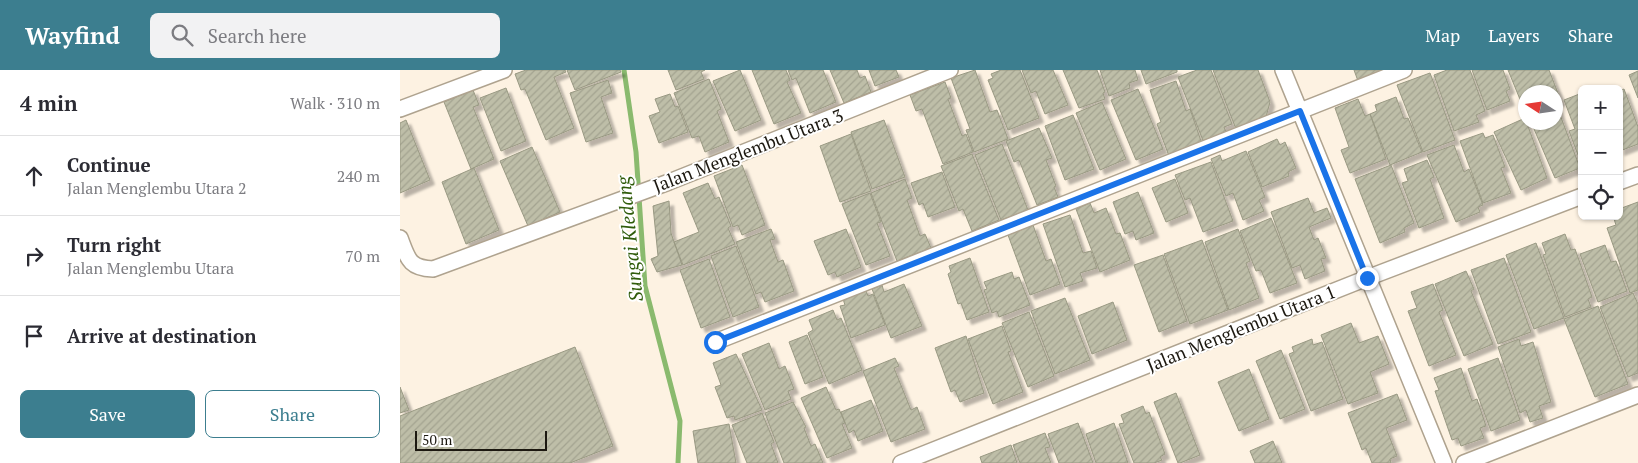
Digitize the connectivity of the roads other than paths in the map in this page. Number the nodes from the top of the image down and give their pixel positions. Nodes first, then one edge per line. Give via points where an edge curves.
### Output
1 (504, 70) edge
2 (950, 70) edge
3 (1283, 70) edge
4 (1404, 70) edge
5 (400, 109) edge
6 (1300, 111) junction
7 (1638, 175) edge
8 (1623, 181) edge
9 (1578, 198) edge
10 (400, 238) edge
11 (1367, 278) junction
12 (715, 342) dead end
13 (1638, 395) edge
14 (901, 463) edge
15 (1444, 463) edge
16 (1464, 463) edge

1 - 5 street
2 - 10 street, Jalan Menglembu Utara 3 via 669,182 433,269 420,268 409,261
3 - 6 street
4 - 6 street
6 - 11 street
6 - 12 street
7 - 8 street
9 - 11 street, Jalan Menglembu Utara 1
11 - 14 street, Jalan Menglembu Utara 1
11 - 15 street
13 - 16 street

